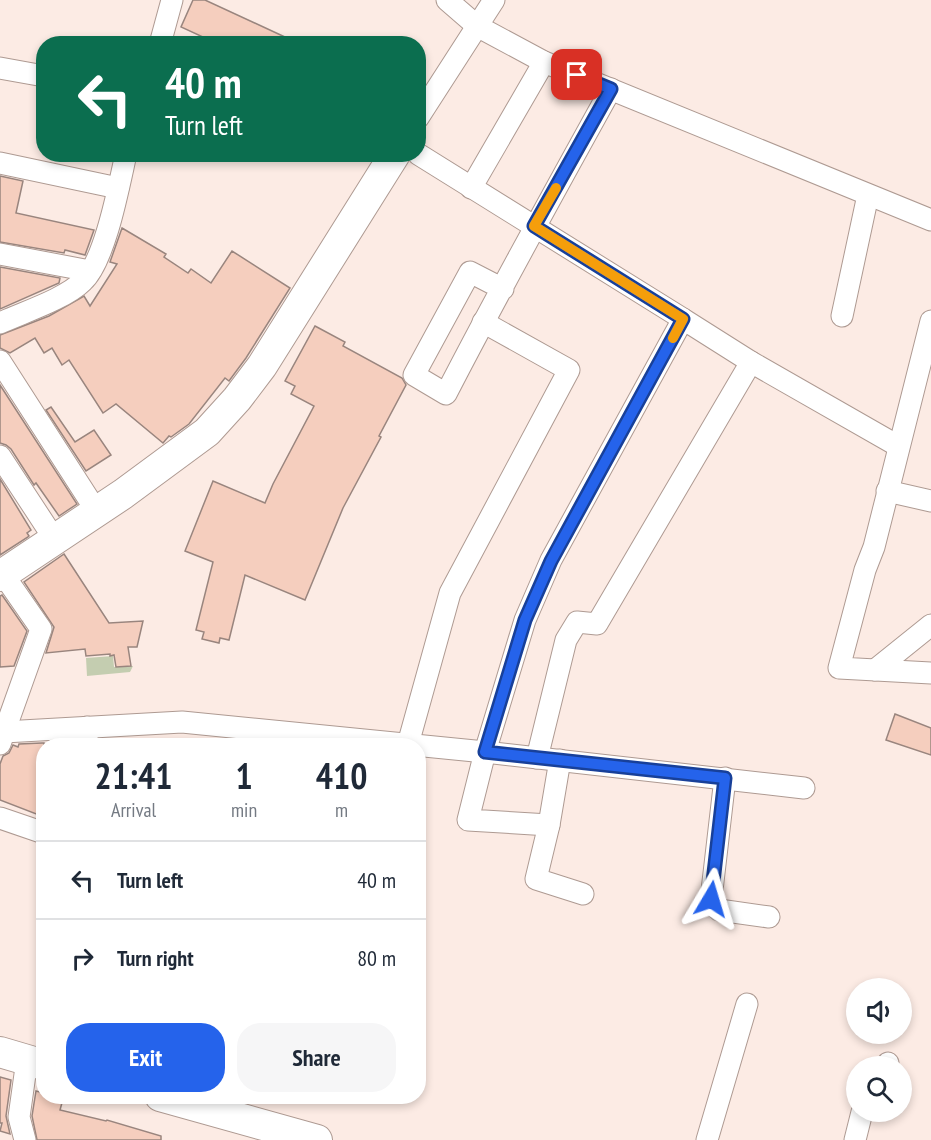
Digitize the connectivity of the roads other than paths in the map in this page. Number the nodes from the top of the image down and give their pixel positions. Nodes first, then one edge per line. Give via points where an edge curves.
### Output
1 (172, 0) edge
2 (447, 0) edge
3 (494, 0) edge
4 (477, 26) junction
5 (162, 36) edge
6 (544, 62) junction
7 (0, 68) edge
8 (36, 75) edge
9 (611, 89) junction
10 (426, 106) edge
11 (426, 159) edge
12 (124, 162) edge
13 (390, 162) edge
14 (0, 163) edge
15 (118, 188) junction
16 (471, 188) junction
17 (868, 195) junction
18 (931, 220) edge
19 (534, 226) junction
20 (0, 254) edge
21 (90, 271) junction
22 (503, 289) junction
23 (842, 316) dead end
24 (683, 319) junction
25 (931, 321) edge
26 (483, 322) junction
27 (0, 323) edge
28 (0, 361) edge
29 (751, 362) junction
30 (898, 446) junction
31 (0, 456) edge
32 (887, 491) junction
33 (931, 501) edge
34 (97, 512) junction
35 (55, 540) junction
36 (1, 575) edge
37 (931, 626) edge
38 (876, 670) junction
39 (931, 673) edge
40 (87, 736) edge
41 (2, 738) edge
42 (270, 738) edge
43 (410, 738) edge
44 (426, 746) edge
45 (485, 752) junction
46 (537, 758) junction
47 (560, 760) junction
48 (725, 778) junction
49 (804, 788) dead end
50 (0, 818) edge
51 (549, 825) junction
52 (36, 830) edge
53 (583, 894) dead end
54 (769, 917) dead end
55 (747, 1004) dead end
56 (23, 1059) edge
57 (189, 1104) edge
58 (860, 1122) edge
59 (25, 1140) edge
60 (317, 1140) edge
61 (708, 1140) edge
62 (855, 1140) edge

1 - 5 street
2 - 4 street
3 - 4 street
4 - 6 street
4 - 10 street
6 - 9 street
6 - 16 street
7 - 8 street
9 - 17 street
9 - 19 street
11 - 16 street
12 - 15 street
13 - 34 street via 262,366 237,399 207,432
14 - 15 street
15 - 21 street via 99,256
16 - 19 street
17 - 18 street
17 - 23 street
19 - 22 street
19 - 24 street
20 - 21 street
21 - 27 street via 70,291
22 - 26 street
22 - 26 street via 470,272 414,375 446,394
24 - 29 street
24 - 45 street via 551,561 525,620
25 - 30 street
26 - 43 street via 569,370 450,593
28 - 34 street
29 - 30 street
29 - 46 street via 597,624 577,622 566,640
30 - 32 street
31 - 35 street
32 - 33 street
32 - 38 street via 839,668
34 - 35 street
35 - 36 street
36 - 41 street via 41,629
37 - 38 street
38 - 39 street
40 - 41 street
40 - 42 street via 182,722
44 - 45 street
45 - 46 street
45 - 51 street via 468,820
46 - 47 street
47 - 48 street
47 - 51 street
48 - 49 street
48 - 54 street via 711,899 719,910
50 - 52 street
51 - 53 street via 536,879
55 - 61 street
56 - 59 street via 19,1117
57 - 60 street
58 - 62 street

